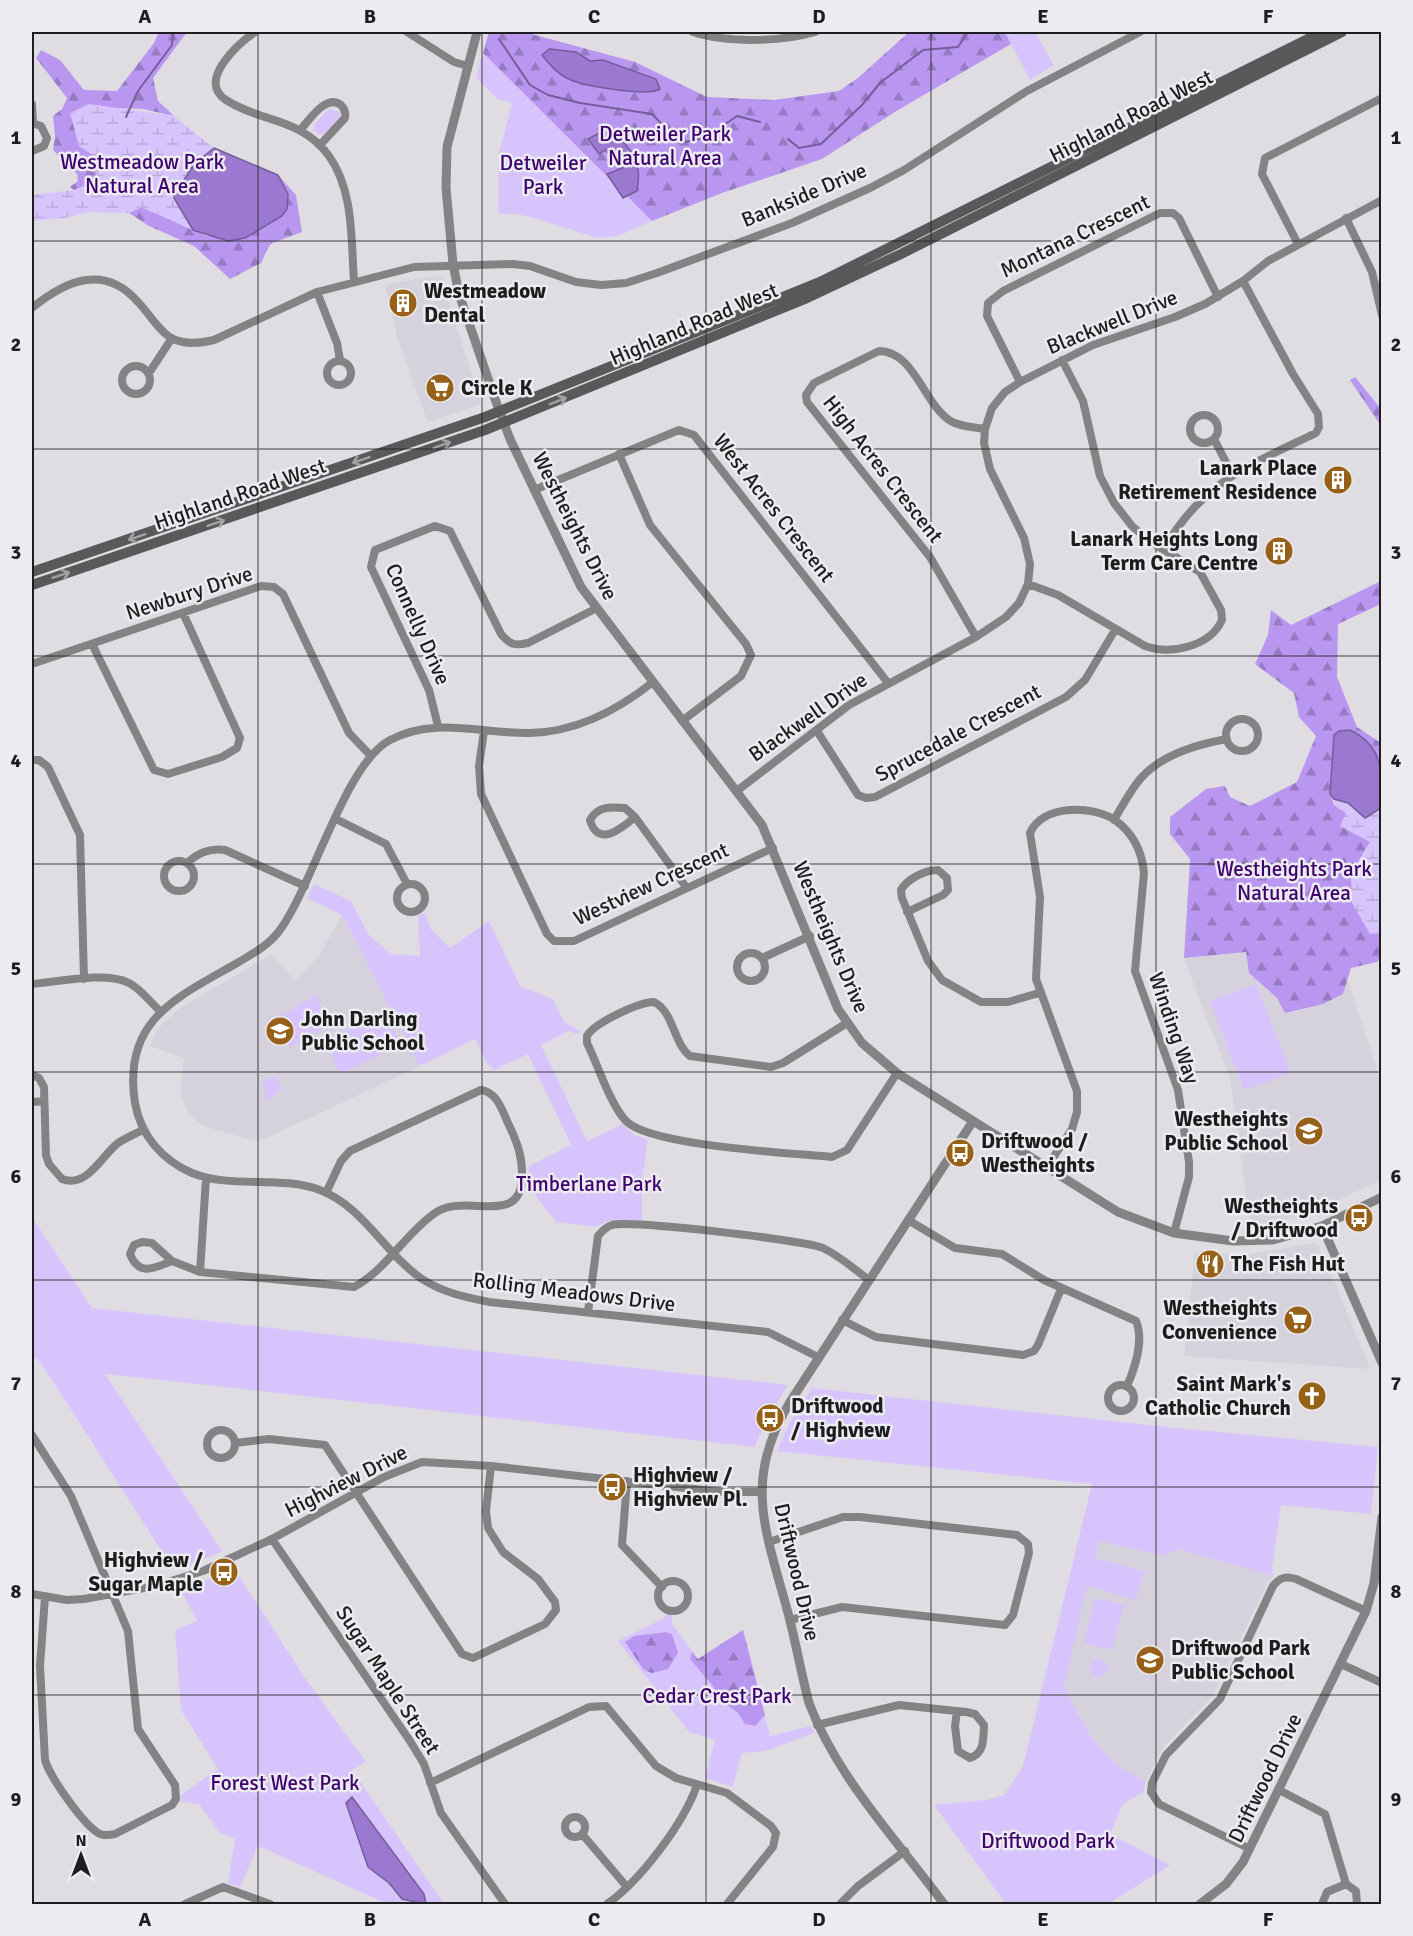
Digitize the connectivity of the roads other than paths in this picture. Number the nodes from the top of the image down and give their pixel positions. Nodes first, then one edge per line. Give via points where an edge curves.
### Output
1 (255, 32) edge
2 (406, 32) edge
3 (477, 32) edge
4 (693, 32) edge
5 (815, 32) edge
6 (1140, 32) edge
7 (1322, 32) edge
8 (1342, 32) edge
9 (468, 66) junction
10 (1382, 98) edge
11 (32, 104) edge
12 (32, 123) edge
13 (300, 130) junction
14 (320, 145) junction
15 (32, 151) edge
16 (1382, 200) edge
17 (1346, 218) junction
18 (1298, 244) junction
19 (453, 264) junction
20 (354, 281) junction
21 (1243, 281) junction
22 (317, 292) junction
23 (1218, 297) junction
24 (32, 308) edge
25 (1382, 315) edge
26 (172, 338) junction
27 (340, 360) dead end
28 (1062, 360) junction
29 (149, 373) dead end
30 (1020, 382) junction
31 (499, 411) junction
32 (504, 423) junction
33 (985, 429) junction
34 (1214, 439) dead end
35 (619, 454) junction
36 (1232, 474) junction
37 (534, 490) junction
38 (1164, 549) junction
39 (32, 572) edge
40 (1028, 584) junction
41 (32, 585) edge
42 (595, 609) junction
43 (183, 613) junction
44 (1115, 630) junction
45 (976, 637) junction
46 (92, 644) junction
47 (32, 664) edge
48 (653, 681) junction
49 (888, 683) junction
50 (682, 720) junction
51 (438, 726) junction
52 (484, 731) junction
53 (817, 731) junction
54 (1227, 740) junction
55 (370, 755) junction
56 (32, 760) edge
57 (738, 790) junction
58 (635, 817) junction
59 (336, 819) junction
60 (1114, 820) junction
61 (773, 848) junction
62 (187, 863) dead end
63 (407, 885) dead end
64 (305, 886) junction
65 (686, 887) junction
66 (907, 912) junction
67 (810, 936) junction
68 (762, 958) dead end
69 (84, 980) junction
70 (32, 984) edge
71 (1039, 993) junction
72 (160, 1011) junction
73 (847, 1023) junction
74 (897, 1073) junction
75 (32, 1075) edge
76 (44, 1101) junction
77 (32, 1102) edge
78 (973, 1121) junction
79 (143, 1130) junction
80 (1047, 1167) junction
81 (207, 1178) junction
82 (326, 1192) junction
83 (1382, 1197) edge
84 (908, 1220) junction
85 (1322, 1226) junction
86 (1174, 1233) junction
87 (392, 1252) junction
88 (172, 1261) junction
89 (200, 1272) junction
90 (869, 1280) junction
91 (1061, 1288) junction
92 (588, 1312) junction
93 (842, 1320) junction
94 (818, 1357) junction
95 (1382, 1363) edge
96 (1127, 1386) dead end
97 (32, 1435) edge
98 (235, 1443) dead end
99 (491, 1466) junction
100 (627, 1481) junction
101 (761, 1492) junction
102 (355, 1494) junction
103 (1382, 1517) edge
104 (272, 1539) junction
105 (769, 1542) junction
106 (1379, 1560) edge
107 (662, 1587) dead end
108 (32, 1594) edge
109 (114, 1595) junction
110 (45, 1597) junction
111 (1366, 1611) junction
112 (790, 1620) junction
113 (1341, 1664) junction
114 (1382, 1683) edge
115 (957, 1711) junction
116 (817, 1725) junction
117 (430, 1783) junction
118 (697, 1785) junction
119 (1279, 1790) junction
120 (582, 1834) dead end
121 (1250, 1849) junction
122 (905, 1851) junction
123 (1346, 1884) junction
124 (627, 1887) junction
125 (185, 1905) edge
126 (270, 1905) edge
127 (505, 1905) edge
128 (607, 1905) edge
129 (727, 1905) edge
130 (840, 1905) edge
131 (944, 1905) edge
132 (1200, 1905) edge
133 (1322, 1905) edge
134 (1357, 1905) edge

1 - 13 street via 224,63 215,80 217,88 225,100
2 - 9 street via 454,62
3 - 9 street, Westheights Drive
4 - 5 street via 716,37 774,39
6 - 19 street, Bankside Drive via 1034,87 870,188 792,224 657,273 626,283 601,285 576,282 530,266
7 - 31 main road, Highland Road West via 855,266
32 -> 8 main road, Highland Road West via 843,282
9 - 19 street, Westheights Drive via 447,147 446,188
10 - 18 street via 1265,158 1262,174
11 - 12 street
12 - 15 street via 45,129 47,138 40,149
13 - 14 street
13 - 14 street via 325,104 340,104 345,118
14 - 20 street via 335,165 346,194
16 - 17 street, Blackwell Drive
17 - 18 street, Blackwell Drive
17 - 25 street via 1372,272
18 - 21 street, Blackwell Drive
19 - 20 street, Bankside Drive via 414,267
19 - 31 street, Westheights Drive via 468,325
20 - 22 street, Bankside Drive
21 - 23 street, Blackwell Drive
21 - 36 street via 1320,420 1316,433
22 - 26 street, Bankside Drive via 214,340 200,343
22 - 27 street
23 - 28 street, Blackwell Drive
23 - 30 street, Montana Crescent via 1179,218 1173,213 1160,213 1003,291 988,303 987,316
24 - 26 street via 64,285 85,280 104,282 128,292
26 - 29 street
28 - 30 street, Blackwell Drive
28 - 38 street via 1083,401 1100,476 1114,503 1131,526
30 - 33 street, Blackwell Drive via 998,400
31 - 32 street, Westheights Drive
31 -> 39 main road, Highland Road West
32 - 37 street, Westheights Drive
41 -> 32 main road, Highland Road West
33 - 40 street, Blackwell Drive via 985,456 1024,538 1030,564
33 - 45 street, High Acres Crescent via 952,422 938,411 904,362 889,351 879,351 814,383 806,395 807,402 930,557
34 - 36 street
35 - 37 street, West Acres Crescent
35 - 49 street, West Acres Crescent via 679,430 694,435
35 - 50 street via 650,525 751,655 741,676
36 - 38 street via 1187,513
37 - 42 street, Westheights Drive
38 - 44 street via 1200,572 1207,582 1221,610 1218,630 1168,651 1144,646
40 - 44 street via 1058,595
40 - 45 street, Blackwell Drive via 1019,603 1006,617
42 - 48 street, Westheights Drive
42 - 51 street, Connelly Drive via 528,643 508,643 450,531 435,526 375,550 371,567 429,690
43 - 46 street, Newbury Drive
43 - 46 street via 240,738 237,748 222,757 168,774 154,770
43 - 55 street, Newbury Drive via 261,586 274,587 283,594 349,733
44 - 53 street, Sprucedale Crescent via 1085,680 1066,697 875,797 858,795
45 - 49 street, Blackwell Drive
46 - 47 street, Newbury Drive
48 - 50 street, Westheights Drive
48 - 52 street, Rolling Meadows Drive via 615,709 577,725 529,733
49 - 53 street, Blackwell Drive via 849,705
50 - 57 street, Westheights Drive
51 - 52 street, Rolling Meadows Drive
51 - 55 street, Rolling Meadows Drive via 405,733
52 - 65 street, Westview Crescent via 479,766 481,795 547,934 554,941 573,941
53 - 57 street, Blackwell Drive
54 - 54 street via 1237,750 1250,750 1257,742 1257,728 1247,720 1237,720 1228,728
54 - 60 street via 1207,743 1150,769
55 - 59 street, Rolling Meadows Drive
56 - 69 street via 48,767 80,835
57 - 61 street, Westheights Drive
58 - 58 street via 625,808 612,807 595,812 590,820 593,830 607,835
58 - 65 street
59 - 63 street via 386,844
59 - 64 street, Rolling Meadows Drive
60 - 71 street, Winding Way via 1081,810 1065,810 1038,821 1030,833 1040,897 1035,957
60 - 86 street, Winding Way via 1131,835 1142,857 1135,971 1178,1090 1185,1131 1189,1177
61 - 65 street, Westview Crescent
61 - 67 street, Westheights Drive
62 - 64 street via 198,854 225,850
64 - 72 street, Rolling Meadows Drive via 277,936
66 - 66 street via 948,890 944,874 931,870 905,883 902,898
66 - 71 street via 933,971 968,997 994,1004
67 - 68 street
67 - 73 street, Westheights Drive
69 - 70 street
69 - 72 street via 122,980
71 - 80 street, Winding Way via 1077,1091 1072,1129
72 - 79 street, Rolling Meadows Drive via 141,1039 136,1056 133,1089
73 - 74 street, Westheights Drive via 876,1058
73 - 74 street via 783,1064 771,1067 690,1056 683,1050 663,1008 654,1002 594,1027 587,1043 620,1112 633,1127 655,1135 720,1145 832,1157 847,1150
74 - 78 street, Westheights Drive
75 - 76 street via 42,1082
76 - 77 street
76 - 79 street via 46,1155 56,1174 67,1181 90,1173 117,1144
78 - 80 street, Westheights Drive
78 - 84 street, Driftwood Drive
79 - 81 street, Rolling Meadows Drive via 173,1164
80 - 86 street, Westheights Drive via 1118,1212
81 - 82 street, Rolling Meadows Drive via 286,1182
81 - 89 street
82 - 87 street, Rolling Meadows Drive via 353,1210
82 - 87 street via 350,1151 476,1090 491,1093 520,1148 518,1198 502,1207 463,1204 441,1209
83 - 85 street, Westheights Drive
84 - 90 street, Driftwood Drive
84 - 91 street via 955,1248 1002,1254
85 - 86 street, Westheights Drive via 1274,1240 1204,1239
85 - 95 street
87 - 89 street via 361,1283 347,1288
87 - 92 street, Rolling Meadows Drive via 421,1278 453,1295
88 - 88 street via 152,1244 142,1242 134,1245 130,1254 134,1264 141,1268
88 - 89 street
90 - 92 street via 837,1256 811,1245 670,1227 612,1225 598,1236
90 - 93 street, Driftwood Drive
91 - 93 street via 1038,1345 1023,1355 876,1337
91 - 96 street via 1136,1321 1139,1334 1135,1369
92 - 94 street, Rolling Meadows Drive via 768,1332
93 - 94 street, Driftwood Drive
94 - 101 street, Driftwood Drive via 772,1434 762,1469
97 - 109 street via 71,1496
98 - 102 street via 268,1438 325,1445
99 - 100 street, Highview Drive
99 - 102 street, Highview Drive via 422,1462
99 - 102 street via 488,1528 503,1552 538,1579 555,1602 556,1610 545,1624 480,1657 462,1654
100 - 101 street, Highview Drive via 721,1492
100 - 107 street via 622,1545
101 - 105 street, Driftwood Drive
102 - 104 street, Highview Drive
103 - 106 street, Driftwood Drive
104 - 109 street, Highview Drive via 188,1577
104 - 117 street, Sugar Maple Street via 410,1741
105 - 112 street, Driftwood Drive
105 - 112 street via 843,1517 860,1517 1017,1535 1028,1544 1014,1615 1005,1624 842,1607
106 - 111 street, Driftwood Drive
108 - 110 street, Highview Drive
109 - 110 street, Highview Drive via 84,1599
109 - 110 street via 130,1637 138,1729 175,1785 176,1799 167,1809 107,1835 95,1829 54,1782 45,1760 40,1666
111 - 113 street, Driftwood Drive
111 - 121 street via 1296,1579 1278,1580 1220,1699 1166,1755 1152,1783 1151,1792 1159,1804
112 - 116 street, Driftwood Drive
113 - 114 street
113 - 119 street, Driftwood Drive
115 - 115 street via 958,1751 970,1758 981,1749 984,1725 975,1714
115 - 116 street via 888,1706
116 - 122 street, Driftwood Drive via 846,1776
117 - 118 street via 589,1707 601,1705 610,1709 656,1766
117 - 127 street, Sugar Maple Street via 441,1813
118 - 124 street via 686,1813
118 - 129 street via 727,1793 776,1833 773,1847
119 - 121 street, Driftwood Drive
119 - 123 street via 1325,1814
120 - 124 street
121 - 132 street, Driftwood Drive via 1226,1884
122 - 130 street via 858,1886
122 - 131 street, Driftwood Drive
123 - 133 street via 1327,1892
123 - 134 street via 1356,1891
124 - 128 street
125 - 126 street via 223,1887

